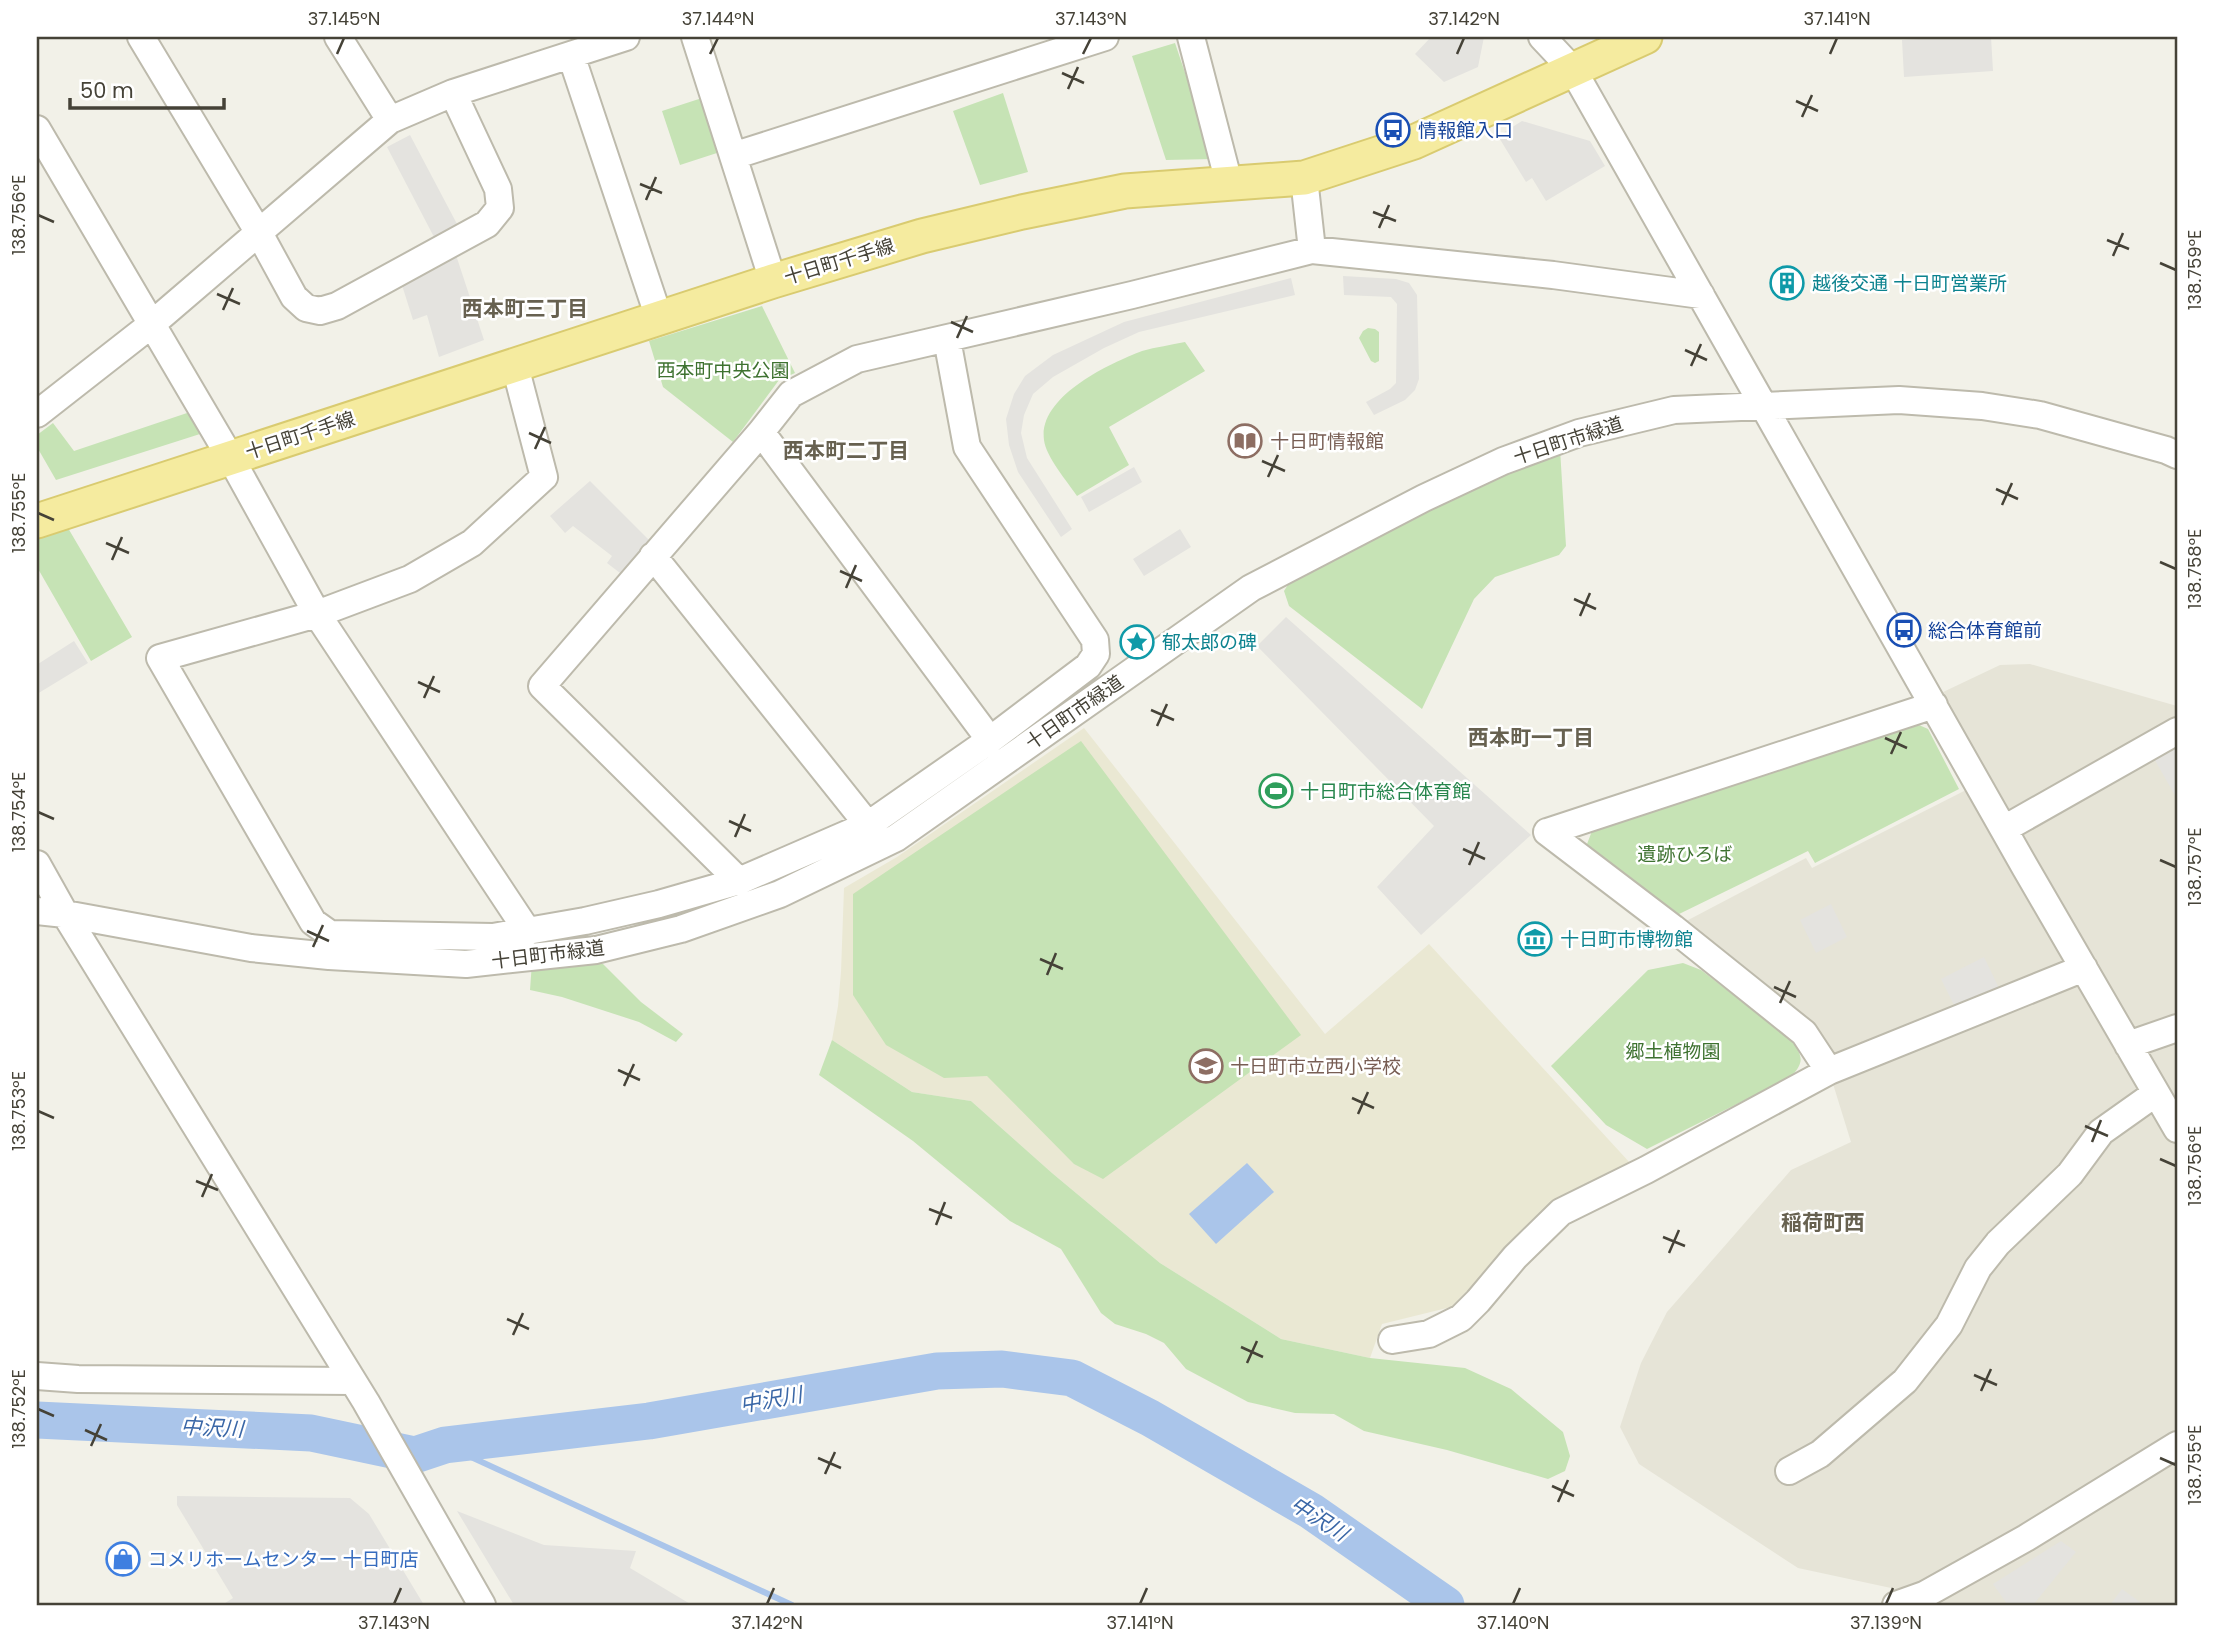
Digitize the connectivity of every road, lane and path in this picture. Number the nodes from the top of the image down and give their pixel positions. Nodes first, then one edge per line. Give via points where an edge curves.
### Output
1 (141, 37) edge
2 (338, 37) edge
3 (626, 37) edge
4 (695, 37) edge
5 (1105, 37) edge
6 (1191, 37) edge
7 (1542, 37) edge
8 (1646, 37) edge
9 (571, 55) junction
10 (1573, 70) junction
11 (453, 93) junction
12 (390, 120) junction
13 (37, 128) edge
14 (733, 156) junction
15 (1304, 178) junction
16 (1229, 183) junction
17 (259, 233) junction
18 (1312, 250) junction
19 (773, 281) junction
20 (1701, 295) junction
21 (659, 318) junction
22 (152, 324) junction
23 (947, 339) junction
24 (515, 366) junction
25 (1763, 405) junction
26 (37, 414) edge
27 (761, 432) junction
28 (2177, 455) edge
29 (230, 457) junction
30 (37, 521) edge
31 (653, 556) junction
32 (317, 614) junction
33 (1934, 705) junction
34 (2177, 731) edge
35 (990, 740) junction
36 (868, 825) junction
37 (2004, 829) junction
38 (37, 864) edge
39 (739, 881) junction
40 (37, 911) edge
41 (65, 914) junction
42 (528, 932) junction
43 (2084, 968) junction
44 (2177, 1028) edge
45 (2128, 1045) junction
46 (1829, 1071) junction
47 (2156, 1093) junction
48 (2177, 1129) edge
49 (1392, 1340) dead end
50 (37, 1376) edge
51 (359, 1391) junction
52 (2177, 1446) edge
53 (1789, 1471) dead end
54 (482, 1605) edge
55 (1896, 1605) edge

1 - 17 street
2 - 12 street
3 - 9 street
4 - 14 street
5 - 14 street
6 - 16 street
7 - 10 street
8 - 10 main road, 十日町千手線
9 - 11 street
9 - 21 street
10 - 15 main road, 十日町千手線 via 1414,142
10 - 20 street
11 - 12 street
11 - 17 street via 498,189 500,208 487,225 320,311 306,308 294,297
12 - 17 street
13 - 22 street
14 - 19 street
15 - 16 main road, 十日町千手線
15 - 18 street
16 - 19 main road, 十日町千手線 via 1125,191 1022,212 922,236
17 - 22 street
18 - 20 street
18 - 23 street
19 - 21 main road, 十日町千手線
20 - 25 street
21 - 24 main road, 十日町千手線
22 - 26 street
22 - 29 street
23 - 27 street via 857,359 791,394
23 - 35 street via 967,447 1095,640 1096,654 1088,666
24 - 29 main road, 十日町千手線
24 - 32 street via 544,477 472,543 410,579
25 - 28 street, 十日町市緑道 via 1899,400 1982,406 2040,415
25 - 33 street
25 - 41 street, 十日町市緑道 via 1674,410 1579,433 1503,461 1424,498 1251,589 896,838 780,894 681,929 596,950 466,964 251,948
27 - 31 street
27 - 35 street
29 - 30 main road, 十日町千手線
29 - 32 street
31 - 36 street
31 - 39 street via 542,686
32 - 42 street
32 - 42 street via 160,658 313,922 330,934 493,937
33 - 37 street
33 - 46 street via 1547,832 1804,1033
34 - 37 street
35 - 36 street
36 - 39 street
37 - 43 street
38 - 41 street
39 - 42 street via 585,922
40 - 41 street, 十日町市緑道
41 - 51 street
43 - 45 street
43 - 46 street
44 - 45 street
45 - 47 street
46 - 49 street via 1561,1212 1461,1318 1429,1334
47 - 48 street
47 - 53 street via 2101,1132 2070,1174 1998,1243 1978,1268 1949,1325 1905,1381 1820,1454
50 - 51 street
51 - 54 street
52 - 55 street via 2026,1538 1924,1595

